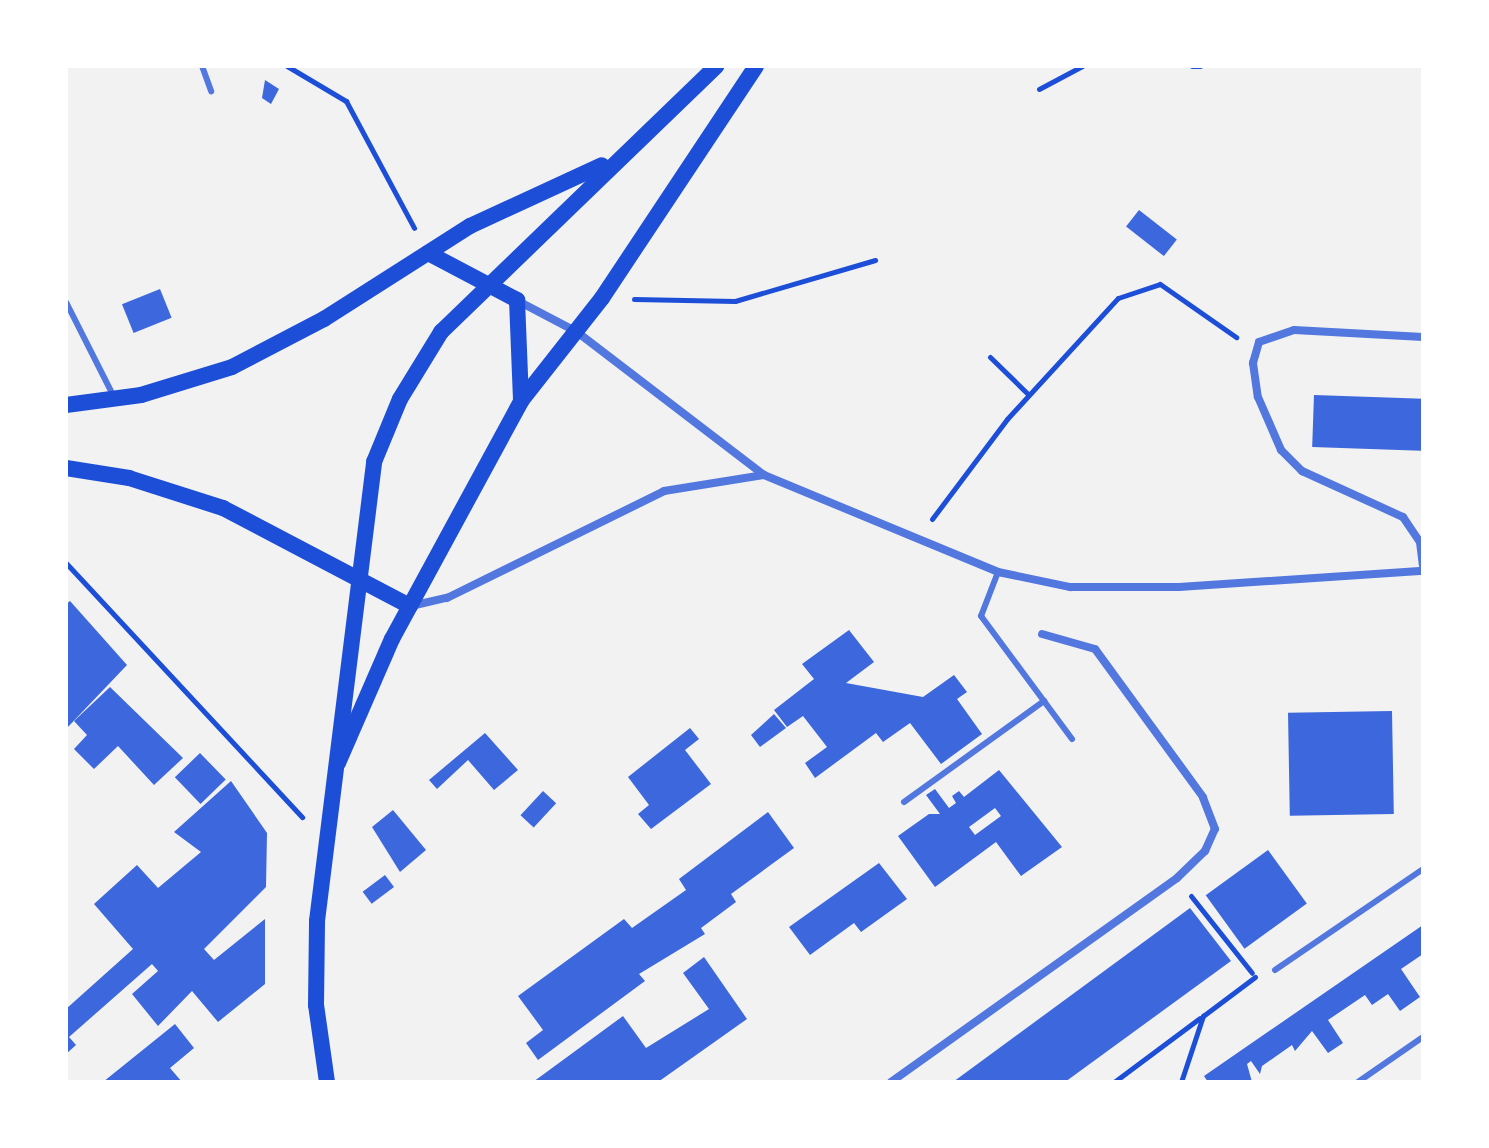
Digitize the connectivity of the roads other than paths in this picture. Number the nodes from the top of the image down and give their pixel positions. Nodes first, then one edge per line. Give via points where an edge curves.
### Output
1 (202, 66) edge
2 (716, 66) edge
3 (756, 66) edge
4 (211, 91) dead end
5 (615, 159) junction
6 (428, 253) junction
7 (488, 285) junction
8 (517, 300) junction
9 (66, 302) edge
10 (577, 332) junction
11 (1423, 337) edge
12 (115, 400) junction
13 (521, 401) junction
14 (66, 405) edge
15 (66, 468) edge
16 (764, 475) junction
17 (1423, 565) edge
18 (1423, 571) edge
19 (998, 572) junction
20 (355, 577) junction
21 (410, 606) junction
22 (1042, 634) dead end
23 (1044, 701) junction
24 (1072, 739) dead end
25 (330, 783) junction
26 (904, 802) dead end
27 (1423, 869) edge
28 (1275, 970) dead end
29 (1423, 1037) edge
30 (327, 1082) edge
31 (891, 1082) edge
32 (1358, 1082) edge

1 - 4 lane
2 - 5 main road
3 - 10 main road
5 - 6 main road
5 - 7 main road
6 - 7 main road
6 - 12 main road via 232,367
7 - 8 main road
7 - 20 main road via 441,332 400,399 374,462
8 - 10 street
8 - 13 main road
9 - 12 lane
10 - 13 main road
10 - 16 street
11 - 17 street via 1294,330 1259,342 1256,351 1258,397 1281,450 1302,471 1403,517 1420,542
12 - 14 main road
13 - 21 main road
15 - 20 main road via 129,478 223,508
16 - 19 street via 915,542
16 - 21 street via 664,491 447,598
18 - 19 street via 1179,587 1070,587
19 - 23 lane via 981,616
20 - 21 main road
20 - 25 main road
21 - 25 main road
22 - 31 street via 1095,649 1203,797 1215,829 1205,851 1177,878
23 - 24 lane
23 - 26 lane
25 - 30 main road via 316,1005
27 - 28 lane
29 - 32 lane

